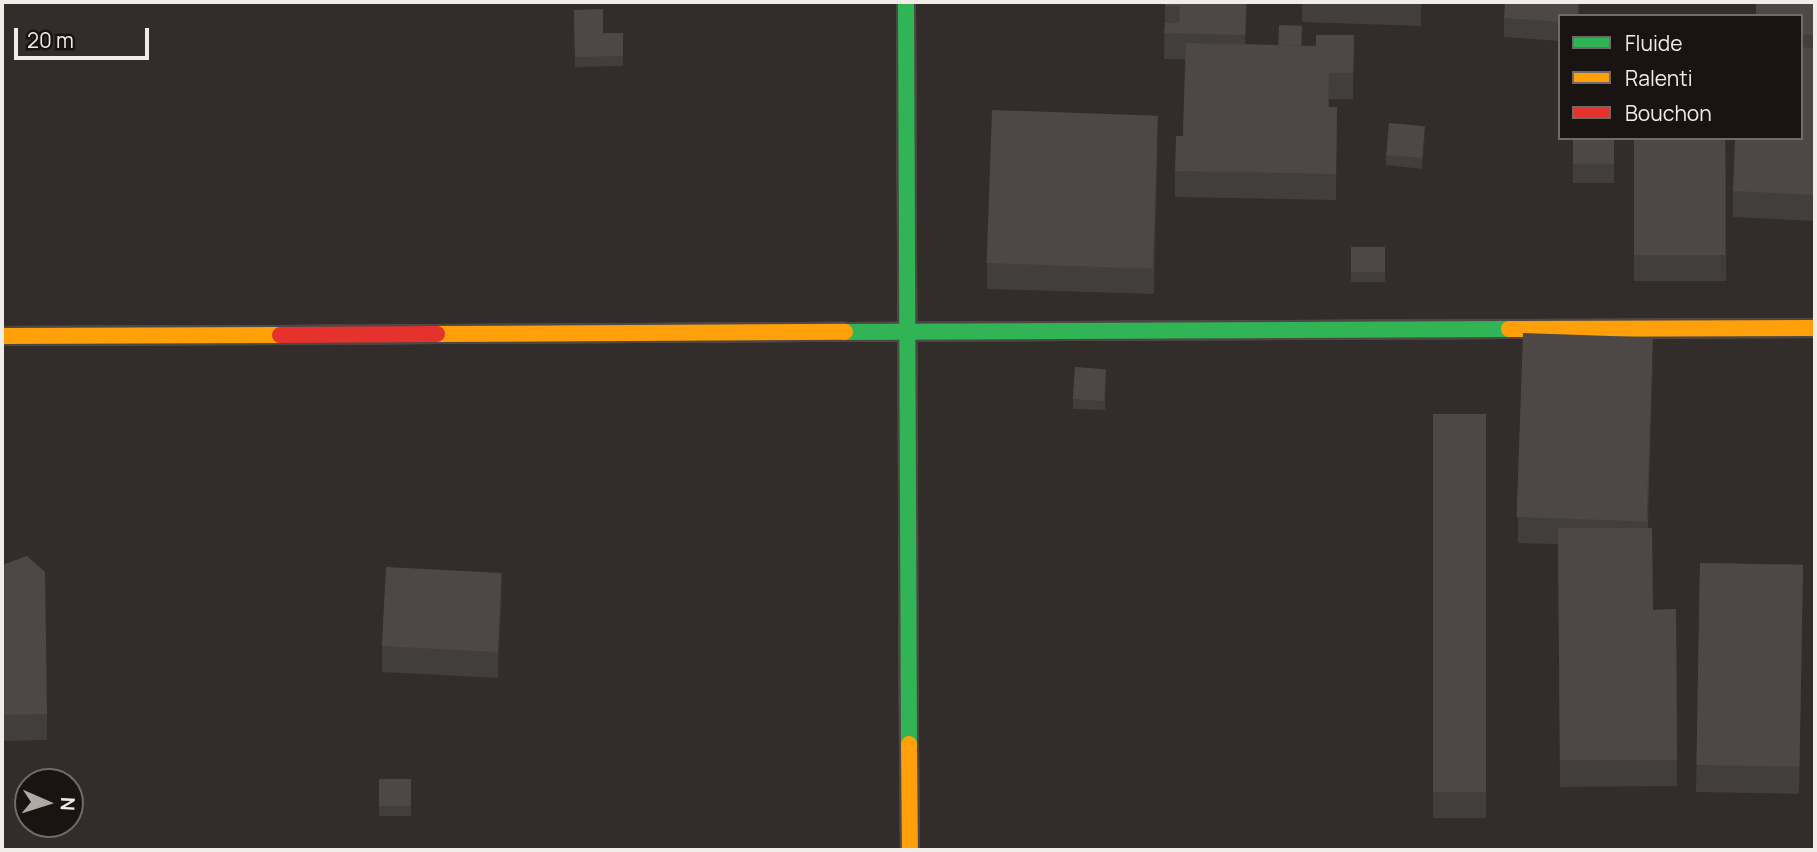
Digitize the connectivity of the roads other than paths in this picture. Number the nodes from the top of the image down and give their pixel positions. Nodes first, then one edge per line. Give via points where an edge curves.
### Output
1 (906, 2) edge
2 (1815, 328) edge
3 (908, 332) junction
4 (2, 336) edge
5 (910, 850) edge

1 - 3 street
2 - 3 street
3 - 4 street
3 - 5 street

